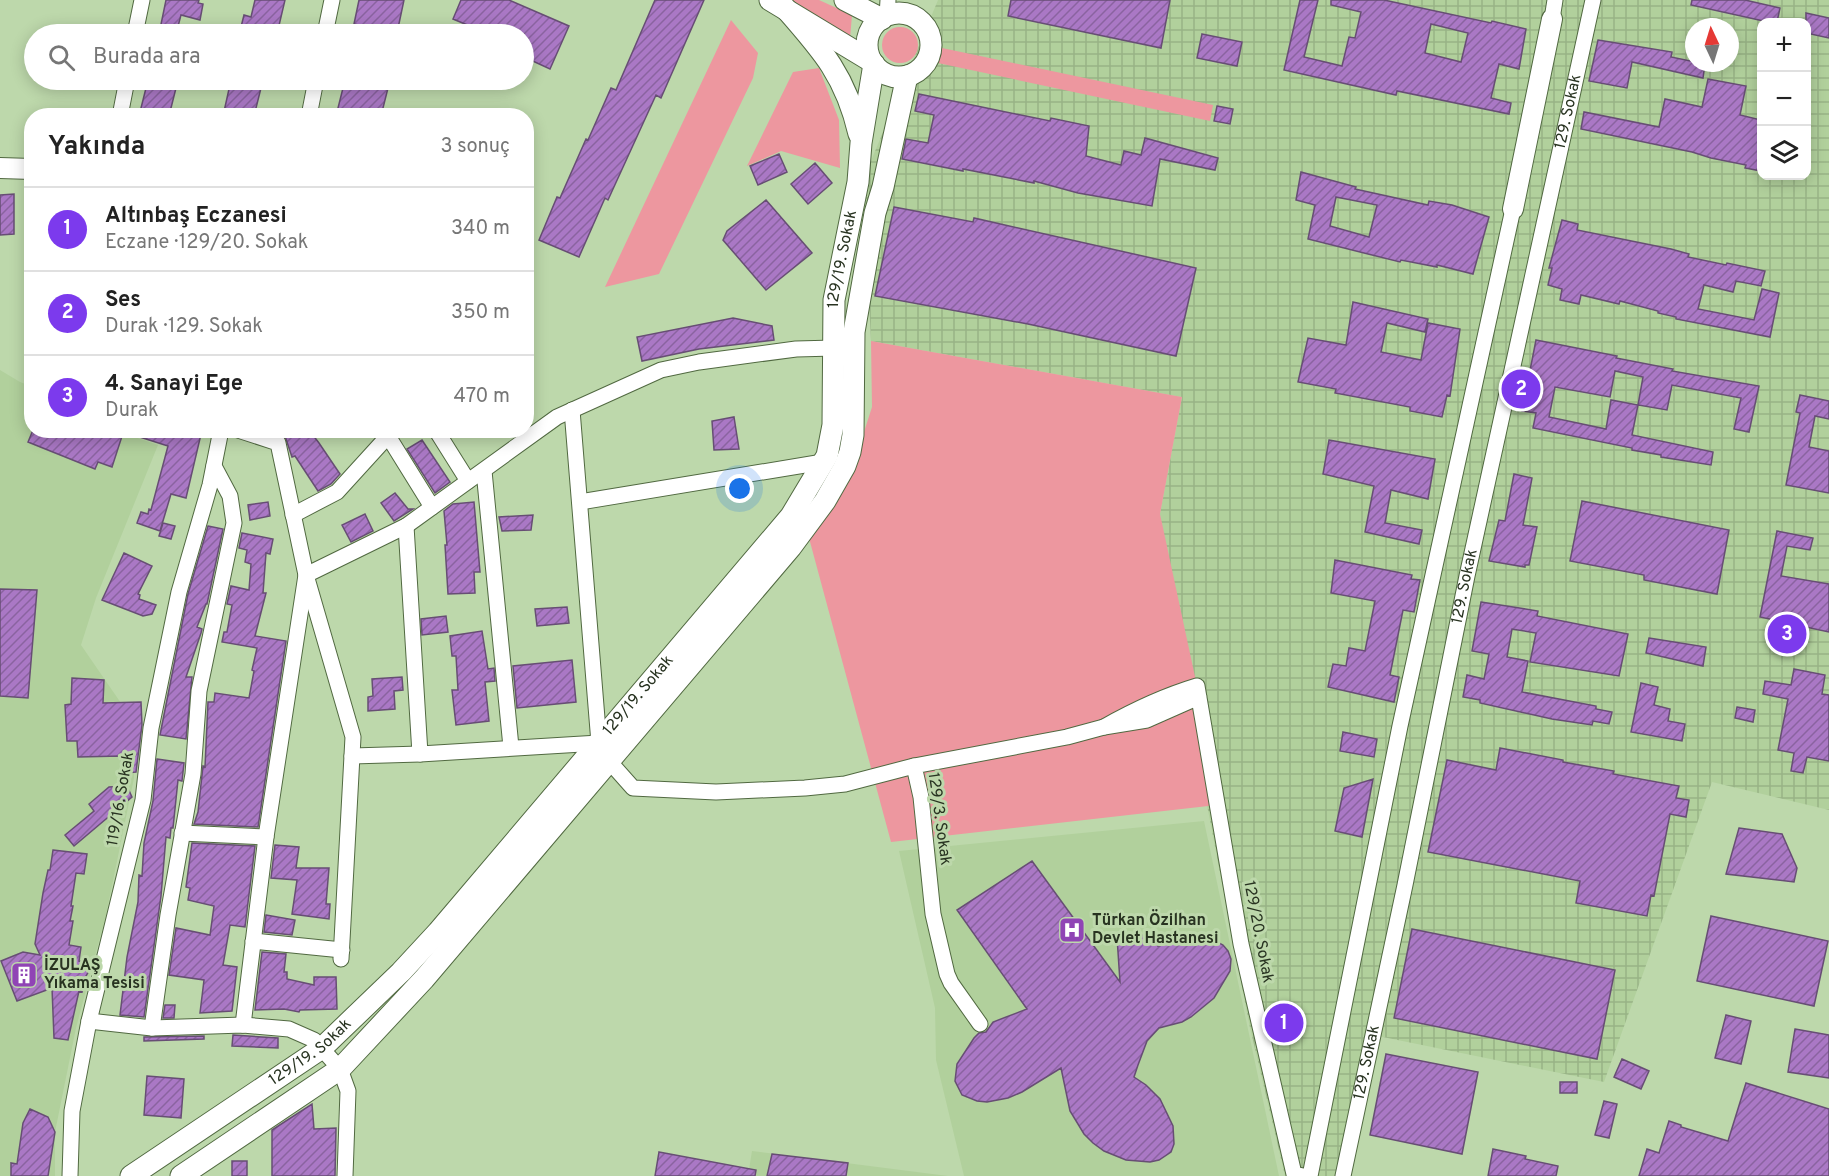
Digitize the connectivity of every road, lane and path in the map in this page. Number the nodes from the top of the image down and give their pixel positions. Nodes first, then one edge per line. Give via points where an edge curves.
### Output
1 (142, 0) edge
2 (332, 0) edge
3 (845, 0) edge
4 (1593, 0) edge
5 (777, 4) edge
6 (1554, 10) edge
7 (885, 11) edge
8 (137, 24) edge
9 (327, 24) edge
10 (872, 62) junction
11 (907, 76) junction
12 (125, 90) edge
13 (314, 90) edge
14 (122, 108) edge
15 (311, 108) edge
16 (861, 143) junction
17 (0, 168) edge
18 (24, 169) edge
19 (1513, 209) joint
20 (834, 348) junction
21 (572, 410) junction
22 (534, 434) edge
23 (219, 438) edge
24 (263, 438) edge
25 (387, 438) edge
26 (395, 438) edge
27 (441, 438) edge
28 (529, 438) edge
29 (823, 462) junction
30 (214, 466) junction
31 (484, 471) junction
32 (468, 481) junction
33 (580, 502) junction
34 (432, 507) junction
35 (293, 515) junction
36 (406, 526) junction
37 (306, 575) junction
38 (1198, 692) joint
39 (599, 743) junction
40 (511, 747) junction
41 (420, 754) junction
42 (352, 756) junction
43 (609, 761) junction
44 (914, 766) junction
45 (182, 833) junction
46 (266, 837) junction
47 (253, 941) junction
48 (89, 1021) junction
49 (980, 1024) dead end
50 (243, 1025) junction
51 (152, 1028) junction
52 (322, 1048) junction
53 (340, 1069) junction
54 (70, 1176) edge
55 (131, 1176) edge
56 (182, 1176) edge
57 (345, 1176) edge
58 (1303, 1176) edge
59 (1310, 1176) edge
60 (1343, 1176) edge

1 - 8 street
2 - 9 street
3 - 7 main road
4 - 60 street, 129. Sokak via 1467,576
5 - 10 main road
5 - 16 main road via 832,65 851,100
6 - 19 street, 129. Sokak
7 - 10 main road via 867,39
7 - 11 main road via 919,19 930,36 930,56 917,72
10 - 11 main road via 887,75
10 - 16 main road, 129/19. Sokak
11 - 43 main road, 129/19. Sokak via 875,213 854,332 853,435 845,466 791,547
12 - 14 street
13 - 15 street
16 - 20 main road, 129/19. Sokak via 858,182 834,300
17 - 18 street
19 - 59 street, 129. Sokak via 1400,726
20 - 21 street via 796,349 661,370
20 - 29 main road, 129/19. Sokak via 833,425
21 - 22 street
21 - 33 street
23 - 30 street, 119/16. Sokak
24 - 35 street via 278,443
25 - 35 street via 337,492
26 - 34 street
27 - 32 street
28 - 31 street
29 - 33 street
29 - 39 main road, 129/19. Sokak via 791,516
30 - 45 street via 230,496 234,523 199,691 193,774
30 - 48 street, 119/16. Sokak via 179,592 151,728 143,800
31 - 32 street
31 - 40 street
32 - 34 street
33 - 39 street
34 - 36 street
35 - 37 street
36 - 37 street
36 - 41 street
37 - 42 street via 353,737
37 - 46 street
38 - 44 street, 129/3. Sokak via 1173,693 1104,727 1067,737
38 - 58 street, 129/20. Sokak via 1241,944 1294,1174
39 - 40 street
39 - 43 street
39 - 52 main road, 129/19. Sokak via 438,932
40 - 41 street
41 - 42 street
42 - 47 street via 342,955
43 - 44 street via 633,788 716,792 845,784
43 - 53 main road, 129/19. Sokak via 424,980
44 - 49 street, 129/3. Sokak via 933,914 947,974
45 - 46 street
45 - 51 street
46 - 47 street
47 - 50 street
48 - 51 street
48 - 54 street, 119/16. Sokak via 72,1111
50 - 51 street
50 - 52 street via 289,1029
52 - 53 street
52 - 55 main road, 129/19. Sokak
53 - 56 main road, 129/19. Sokak
53 - 57 street via 348,1091

